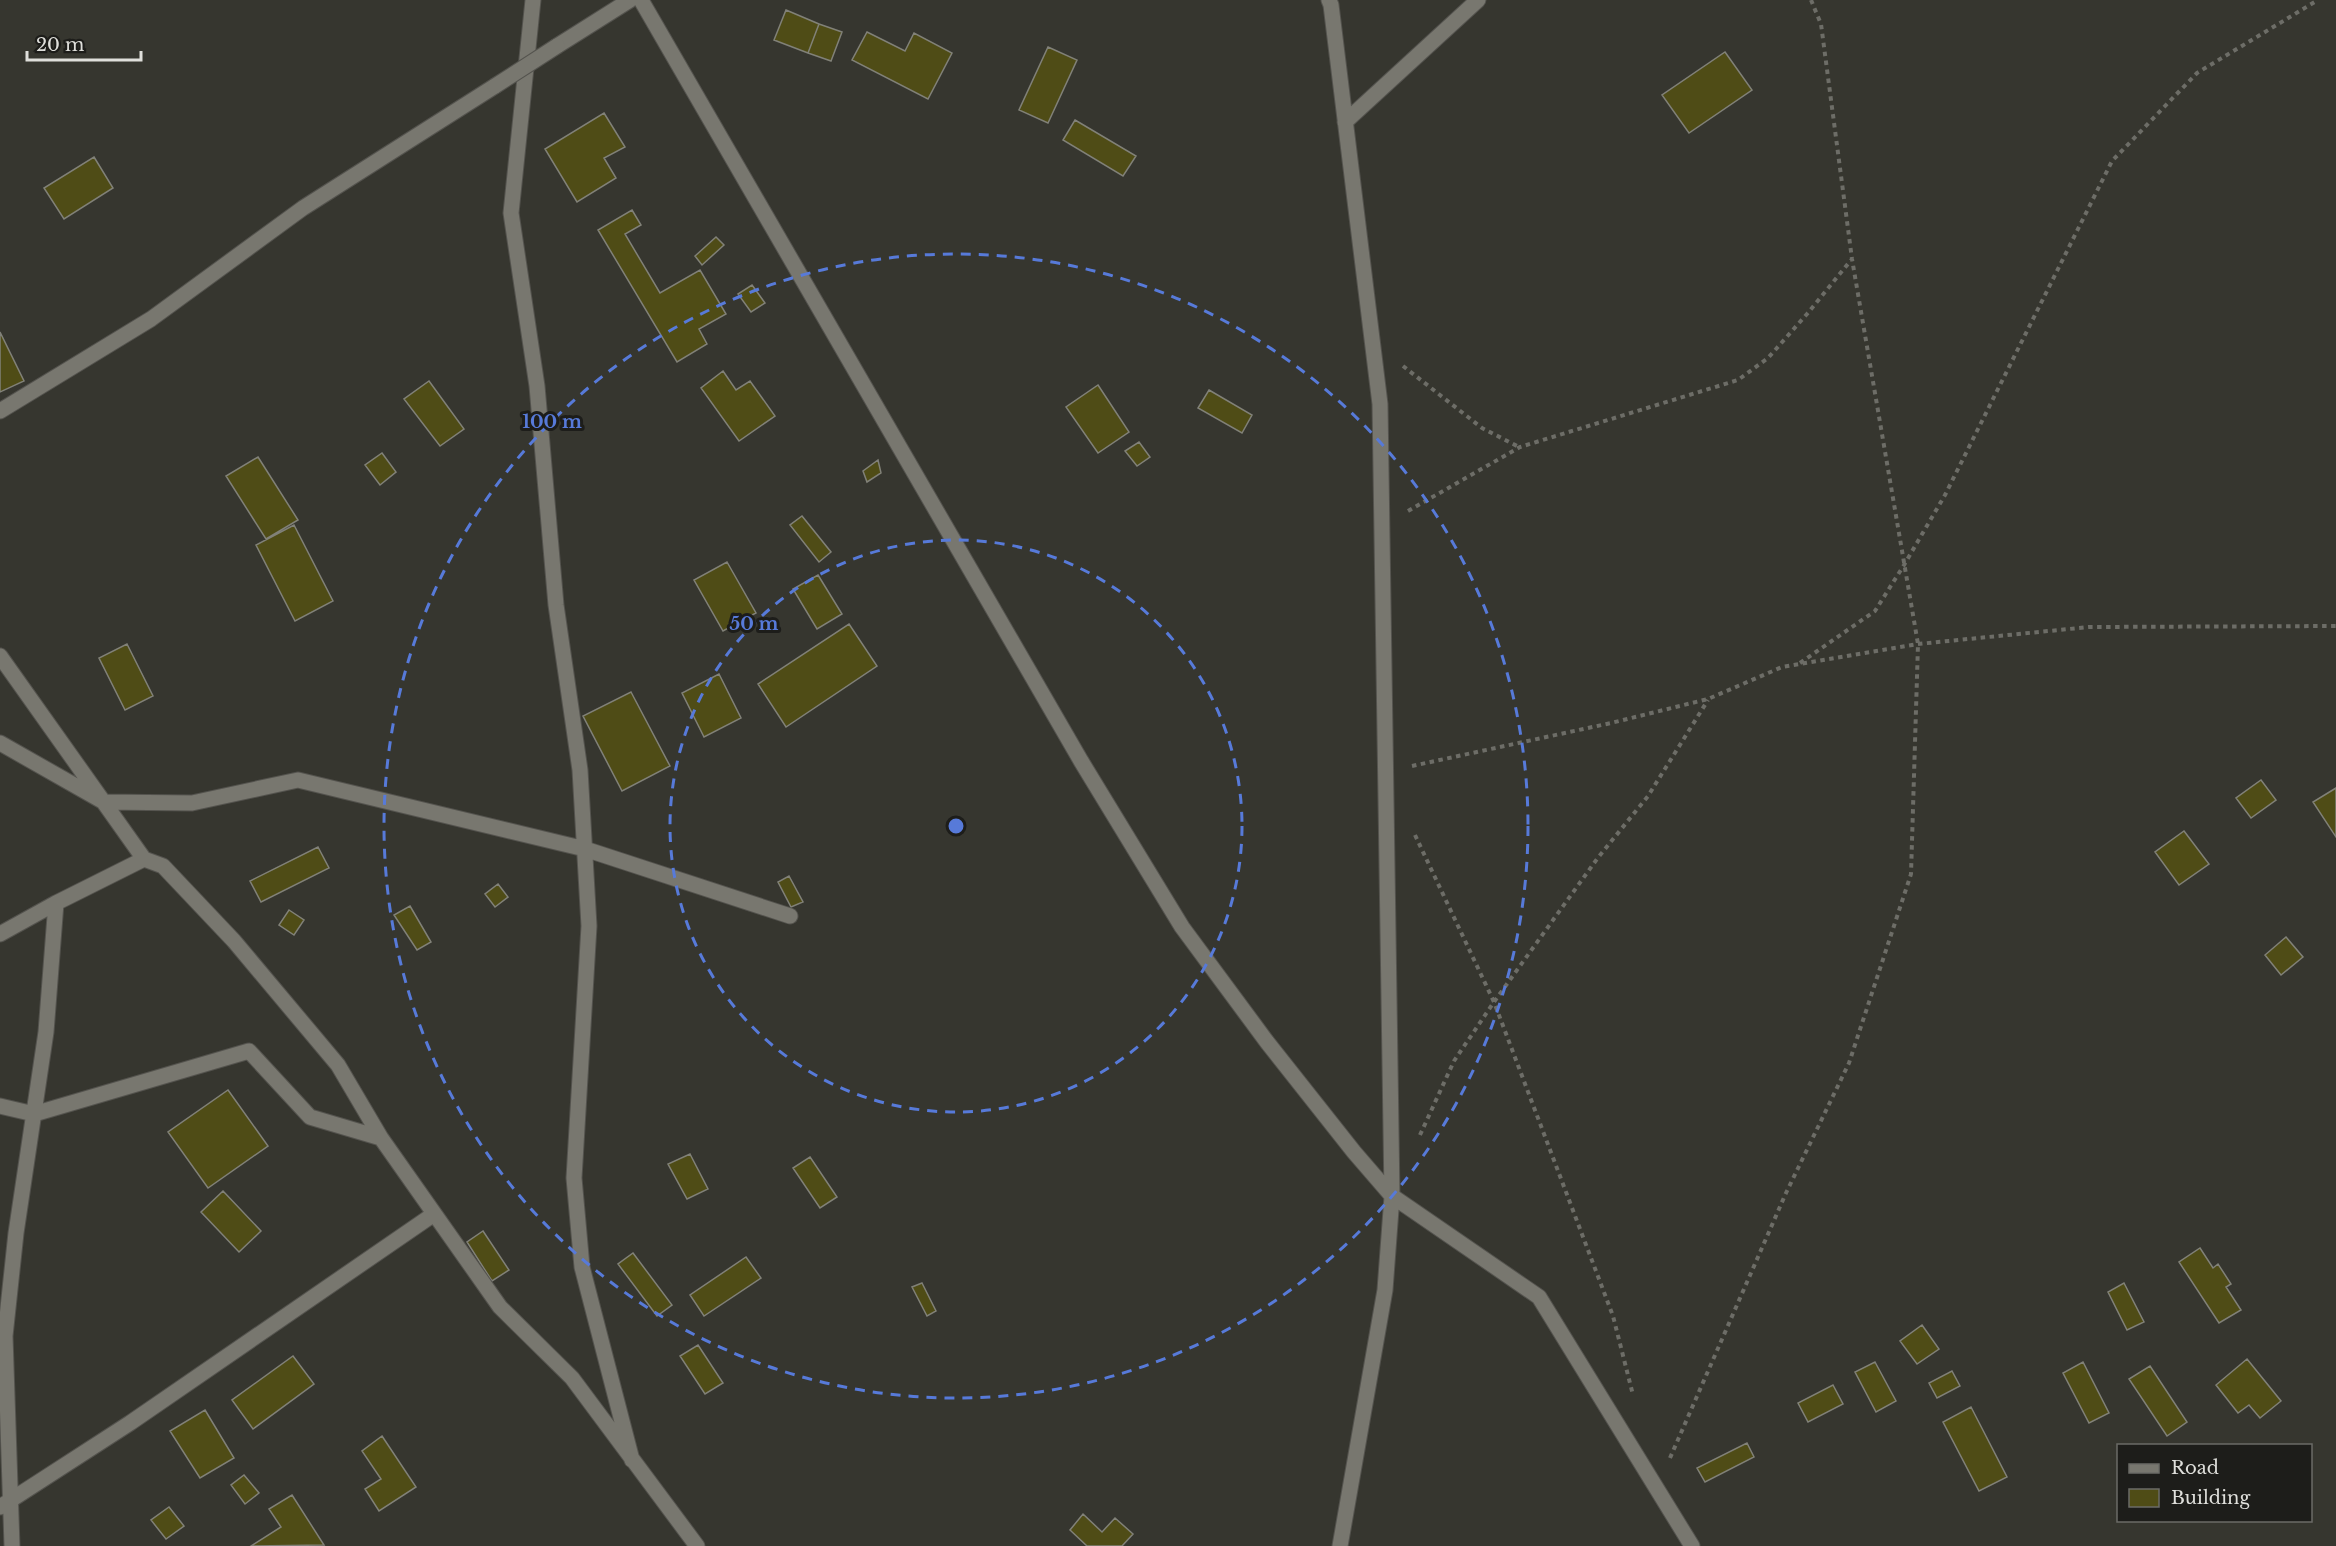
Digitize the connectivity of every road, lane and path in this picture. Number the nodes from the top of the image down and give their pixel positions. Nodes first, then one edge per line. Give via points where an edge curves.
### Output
1 (533, 0) edge
2 (630, 0) edge
3 (641, 0) edge
4 (1329, 0) edge
5 (1478, 0) edge
6 (1811, 0) edge
7 (2318, 0) edge
8 (1345, 122) junction
9 (1852, 259) junction
10 (1372, 341) junction
11 (0, 411) edge
12 (1520, 447) junction
13 (1381, 525) junction
14 (1904, 565) junction
15 (2336, 626) edge
16 (1918, 644) junction
17 (0, 656) edge
18 (1798, 664) junction
19 (1708, 699) junction
20 (0, 742) edge
21 (1385, 771) junction
22 (104, 802) junction
23 (1414, 833) dead end
24 (585, 849) junction
25 (144, 859) junction
26 (56, 903) junction
27 (790, 916) dead end
28 (0, 934) edge
29 (1494, 1002) junction
30 (0, 1106) edge
31 (34, 1114) junction
32 (381, 1138) junction
33 (1416, 1144) dead end
34 (1392, 1196) junction
35 (434, 1214) junction
36 (1633, 1396) dead end
37 (632, 1460) junction
38 (1656, 1489) junction
39 (5, 1504) edge
40 (12, 1546) edge
41 (697, 1546) edge
42 (1340, 1546) edge
43 (1692, 1546) edge

1 - 24 street via 511,213 537,386 556,605 580,770
2 - 11 street, bridge via 303,208 151,319
3 - 34 street via 1081,761 1182,927 1267,1042
4 - 8 street
5 - 8 street
6 - 9 path via 1821,24
7 - 14 path via 2198,73 2112,161 1945,495
8 - 10 street
9 - 12 path via 1768,358 1738,380
9 - 14 path
10 - 12 path via 1482,428
10 - 13 street via 1380,404
12 - 13 path
13 - 21 street
14 - 16 path
14 - 18 path via 1875,611
15 - 16 path via 2089,627
16 - 18 path
16 - 38 path via 1911,874 1849,1063 1786,1193
17 - 22 street
18 - 19 path via 1782,667
19 - 21 path
19 - 29 path via 1648,796 1597,859
20 - 22 street
21 - 34 street
22 - 24 street via 192,803 298,780
22 - 25 street
23 - 29 path
24 - 27 street
24 - 37 street via 589,926 574,1178 582,1267
25 - 26 street
25 - 32 street via 163,866 234,941 338,1065
26 - 28 street
26 - 31 street via 46,1032
29 - 33 path via 1454,1061
29 - 36 path via 1613,1316
30 - 31 street
31 - 32 street via 249,1052 309,1117
31 - 39 street via 5,1336
32 - 35 street
34 - 38 street via 1539,1297
34 - 42 street via 1385,1290
35 - 37 street via 500,1307 573,1378
35 - 39 street via 130,1424
37 - 41 street
38 - 43 street
39 - 40 street

